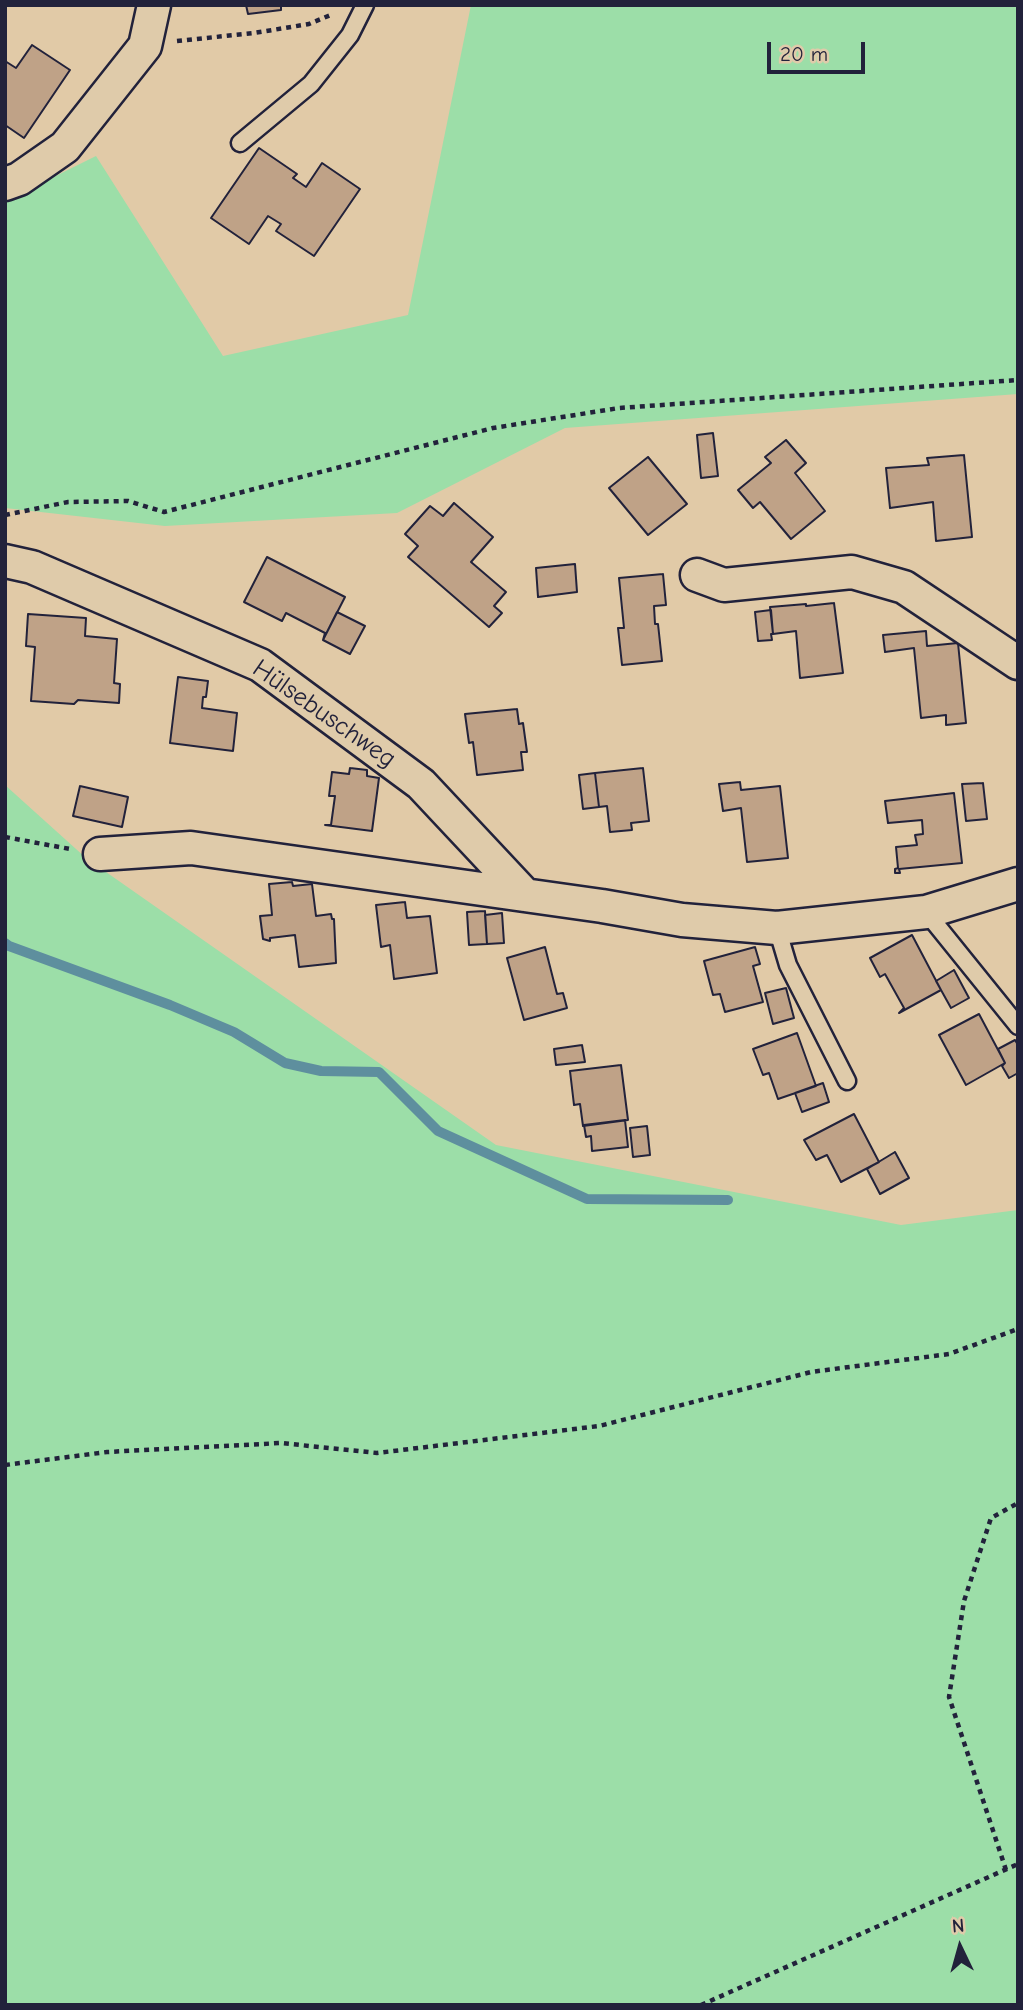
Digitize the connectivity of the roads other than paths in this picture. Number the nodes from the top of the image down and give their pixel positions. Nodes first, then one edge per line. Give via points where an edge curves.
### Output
1 (154, 5) edge
2 (365, 5) edge
3 (240, 143) dead end
4 (5, 184) edge
5 (5, 561) edge
6 (697, 575) dead end
7 (1018, 663) edge
8 (100, 854) road end
9 (1018, 884) edge
10 (525, 895) junction
11 (926, 912) junction
12 (777, 928) junction
13 (1018, 1026) edge
14 (847, 1081) dead end

1 - 4 street via 145,46 65,147
2 - 3 lane via 350,35 311,84
5 - 10 street, Hülsebuschweg via 32,566 260,665 421,784
6 - 7 street via 724,585 852,572 904,587
8 - 10 street via 191,848
9 - 11 street
10 - 12 street via 682,920
11 - 12 street
11 - 13 lane
12 - 14 lane via 788,965

